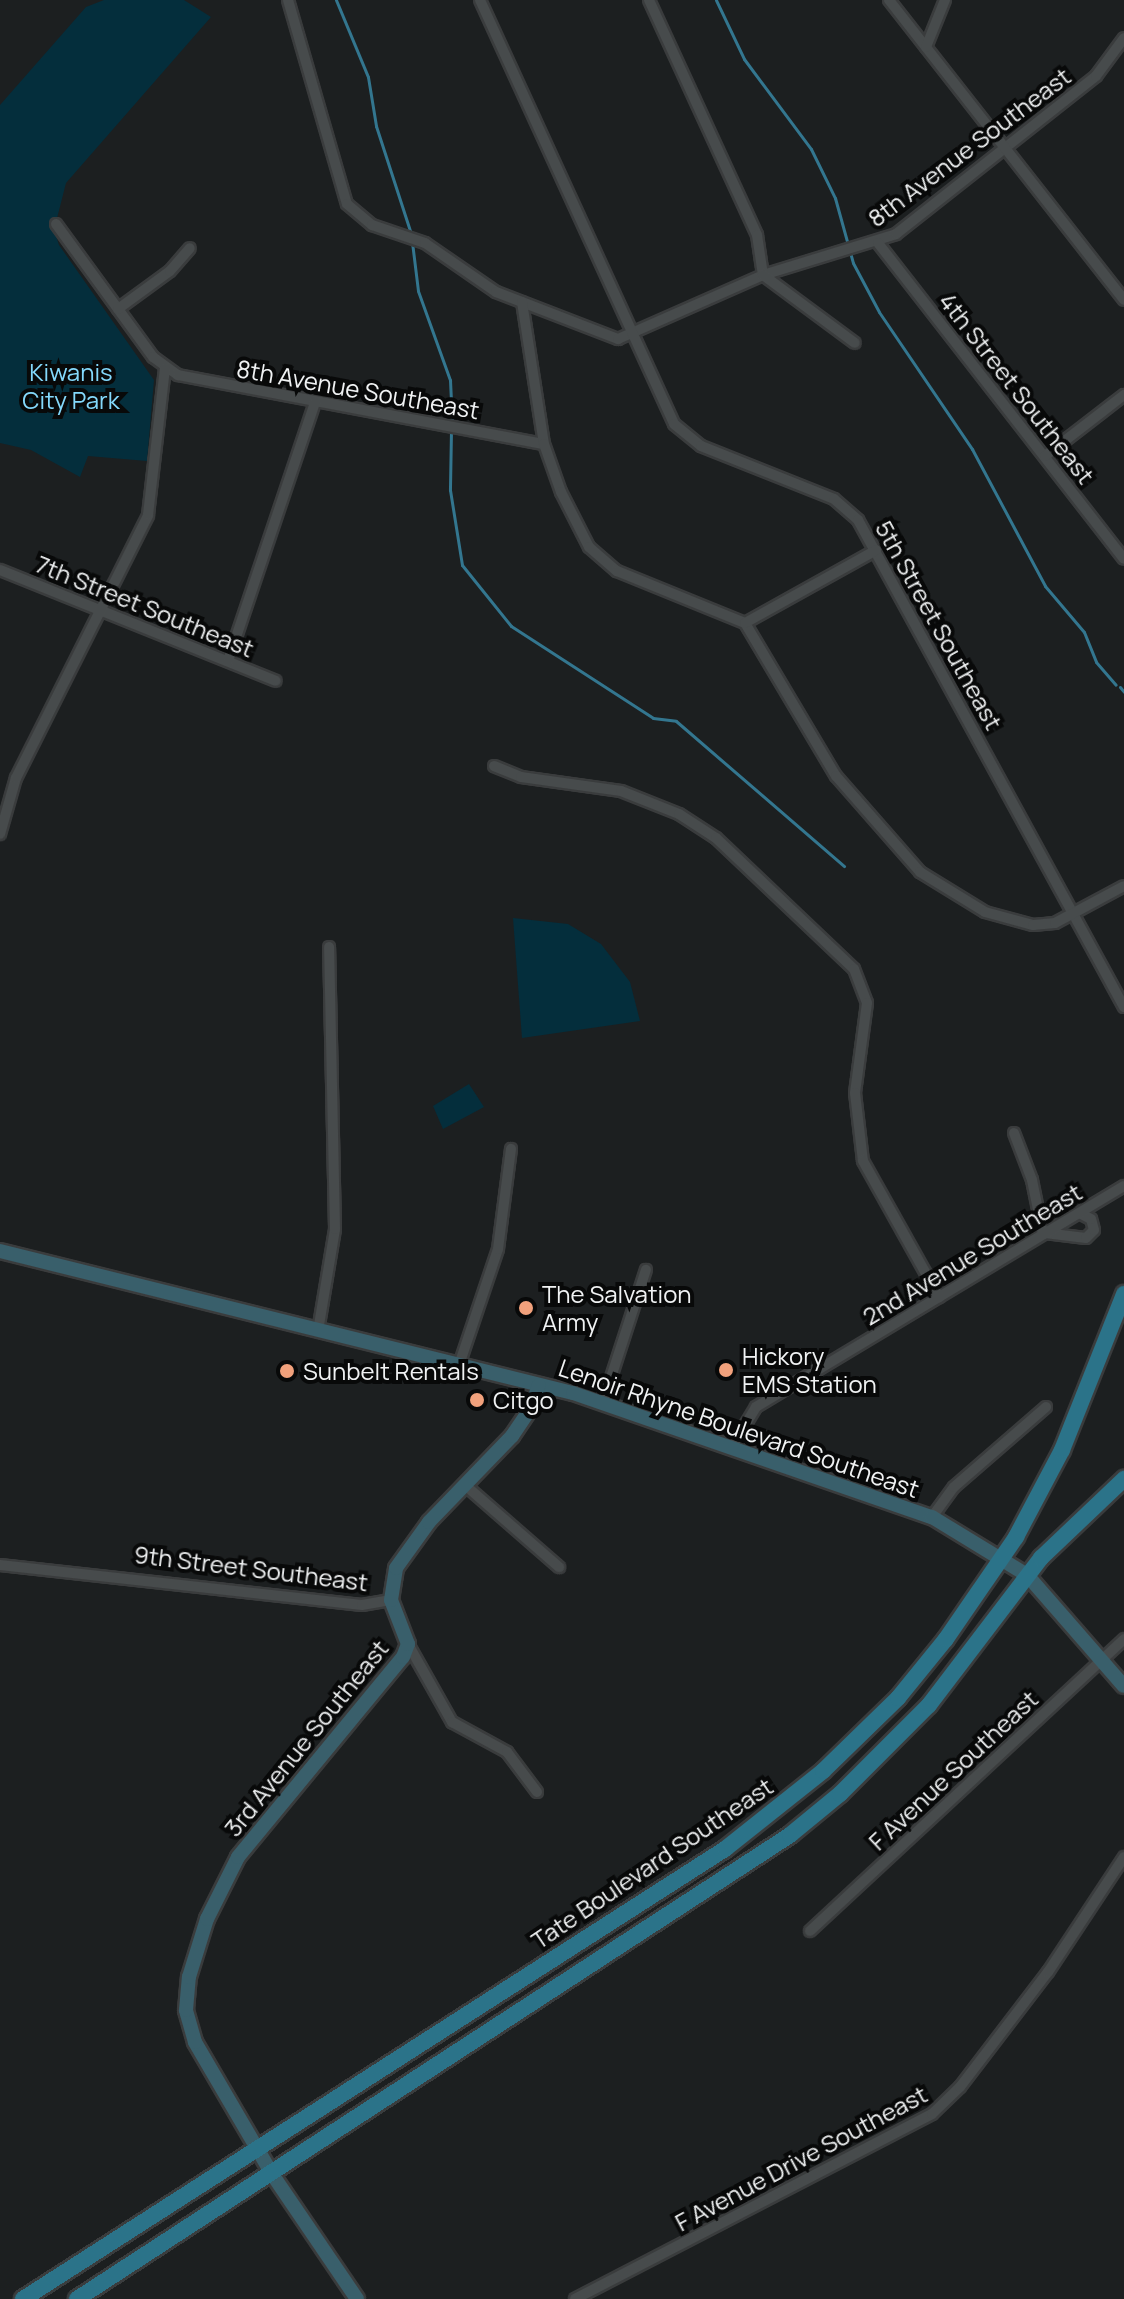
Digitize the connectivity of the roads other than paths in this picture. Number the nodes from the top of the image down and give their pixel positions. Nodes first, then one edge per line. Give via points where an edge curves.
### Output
1 (288, 0) edge
2 (480, 0) edge
3 (649, 0) edge
4 (889, 0) edge
5 (945, 0) edge
6 (1124, 38) edge
7 (926, 47) junction
8 (1005, 148) junction
9 (56, 224) dead end
10 (878, 243) junction
11 (190, 248) dead end
12 (763, 275) junction
13 (1124, 300) edge
14 (522, 302) junction
15 (118, 309) junction
16 (632, 333) junction
17 (855, 343) dead end
18 (165, 368) junction
19 (1124, 395) edge
20 (315, 402) junction
21 (544, 444) junction
22 (1045, 456) junction
23 (876, 550) junction
24 (1124, 559) edge
25 (0, 570) edge
26 (100, 609) junction
27 (745, 623) junction
28 (228, 661) junction
29 (276, 681) dead end
30 (494, 766) dead end
31 (0, 834) edge
32 (1124, 886) edge
33 (1072, 914) junction
34 (329, 947) dead end
35 (1124, 1007) edge
36 (1014, 1133) dead end
37 (511, 1149) dead end
38 (1124, 1186) edge
39 (1079, 1213) junction
40 (1043, 1234) junction
41 (0, 1251) edge
42 (646, 1270) dead end
43 (1124, 1294) edge
44 (939, 1297) junction
45 (318, 1331) junction
46 (459, 1365) junction
47 (539, 1385) junction
48 (603, 1402) junction
49 (1046, 1407) dead end
50 (733, 1445) junction
51 (1124, 1479) edge
52 (465, 1485) junction
53 (932, 1517) junction
54 (1003, 1556) junction
55 (0, 1565) edge
56 (559, 1567) dead end
57 (1027, 1575) junction
58 (391, 1600) junction
59 (1124, 1639) edge
60 (408, 1644) junction
61 (1100, 1658) junction
62 (1124, 1686) edge
63 (537, 1792) dead end
64 (1124, 1857) edge
65 (810, 1931) dead end
66 (260, 2149) junction
67 (272, 2174) junction
68 (23, 2299) edge
69 (77, 2299) edge
70 (357, 2299) edge
71 (575, 2299) edge

1 - 14 street, 8th Avenue Southeast via 339,186 361,219 425,243 474,280
2 - 16 street, 5th Street Southeast
3 - 12 street via 757,235
4 - 7 street
5 - 7 street
6 - 8 street, 8th Avenue Southeast via 1096,76
7 - 8 street
8 - 10 street, 8th Avenue Southeast
8 - 13 street
9 - 15 street
10 - 12 street, 8th Avenue Southeast
10 - 22 street, 4th Street Southeast
11 - 15 street via 170,271
12 - 16 street, 8th Avenue Southeast
12 - 17 street
14 - 16 street, 8th Avenue Southeast via 618,339
14 - 21 street
15 - 18 street
16 - 23 street, 5th Street Southeast via 683,434 834,499 858,520
18 - 20 street, 8th Avenue Southeast via 199,381
18 - 26 street via 148,515
19 - 22 street
20 - 21 street, 8th Avenue Southeast
20 - 28 street
21 - 27 street via 569,512 601,561
22 - 24 street, 4th Street Southeast
23 - 27 street
23 - 33 street, 5th Street Southeast
25 - 26 street, 7th Street Southeast
26 - 28 street, 7th Street Southeast
26 - 31 street via 16,778
27 - 33 street via 836,776 920,872 959,900 1007,920 1043,925
28 - 29 street, 7th Street Southeast
30 - 44 street via 521,777 621,791 679,814 716,838 854,969 867,1003 855,1093 863,1161
32 - 33 street
33 - 35 street, 5th Street Southeast
34 - 45 street via 335,1229
36 - 40 street via 1032,1180
37 - 46 street via 498,1249
38 - 39 street, 2nd Avenue Southeast
39 - 40 street, 2nd Avenue Southeast
39 - 40 street via 1091,1219 1094,1230 1086,1238
40 - 44 street, 2nd Avenue Southeast
41 - 45 main road, Lenoir Rhyne Boulevard Southeast
42 - 48 street
43 - 54 main road, Tate Boulevard Southeast via 1062,1450
44 - 50 street, 2nd Avenue Southeast via 756,1407
45 - 46 main road, Lenoir Rhyne Boulevard Southeast
46 - 47 main road, Lenoir Rhyne Boulevard Southeast
47 - 48 main road, Lenoir Rhyne Boulevard Southeast
47 - 52 main road via 512,1436
48 - 50 main road, Lenoir Rhyne Boulevard Southeast
49 - 53 street via 954,1487
50 - 53 main road, Lenoir Rhyne Boulevard Southeast
51 - 57 main road via 1065,1530
52 - 56 street
52 - 58 main road via 407,1550 393,1576
53 - 54 main road, Lenoir Rhyne Boulevard Southeast
54 - 57 main road, Lenoir Rhyne Boulevard Southeast
54 - 66 main road, Tate Boulevard Southeast via 898,1698 792,1799 725,1849
55 - 58 street, 9th Street Southeast via 362,1605
57 - 61 main road, Lenoir Rhyne Boulevard Southeast
57 - 67 main road via 929,1705 840,1794 790,1835
58 - 60 main road, 9th Street Southeast
59 - 61 street, F Avenue Southeast
60 - 63 street, 9th Street Southeast via 452,1722 507,1752
60 - 66 main road, 3rd Avenue Southeast via 395,1668 237,1860 199,1943 186,2010 195,2042
61 - 62 main road, Lenoir Rhyne Boulevard Southeast
61 - 65 street, F Avenue Southeast
64 - 71 street, F Avenue Drive Southeast via 1048,1972 960,2087 932,2114
66 - 67 main road, 3rd Avenue Southeast
66 - 68 main road, Tate Boulevard Southeast
67 - 69 main road
67 - 70 main road, 3rd Avenue Southeast

